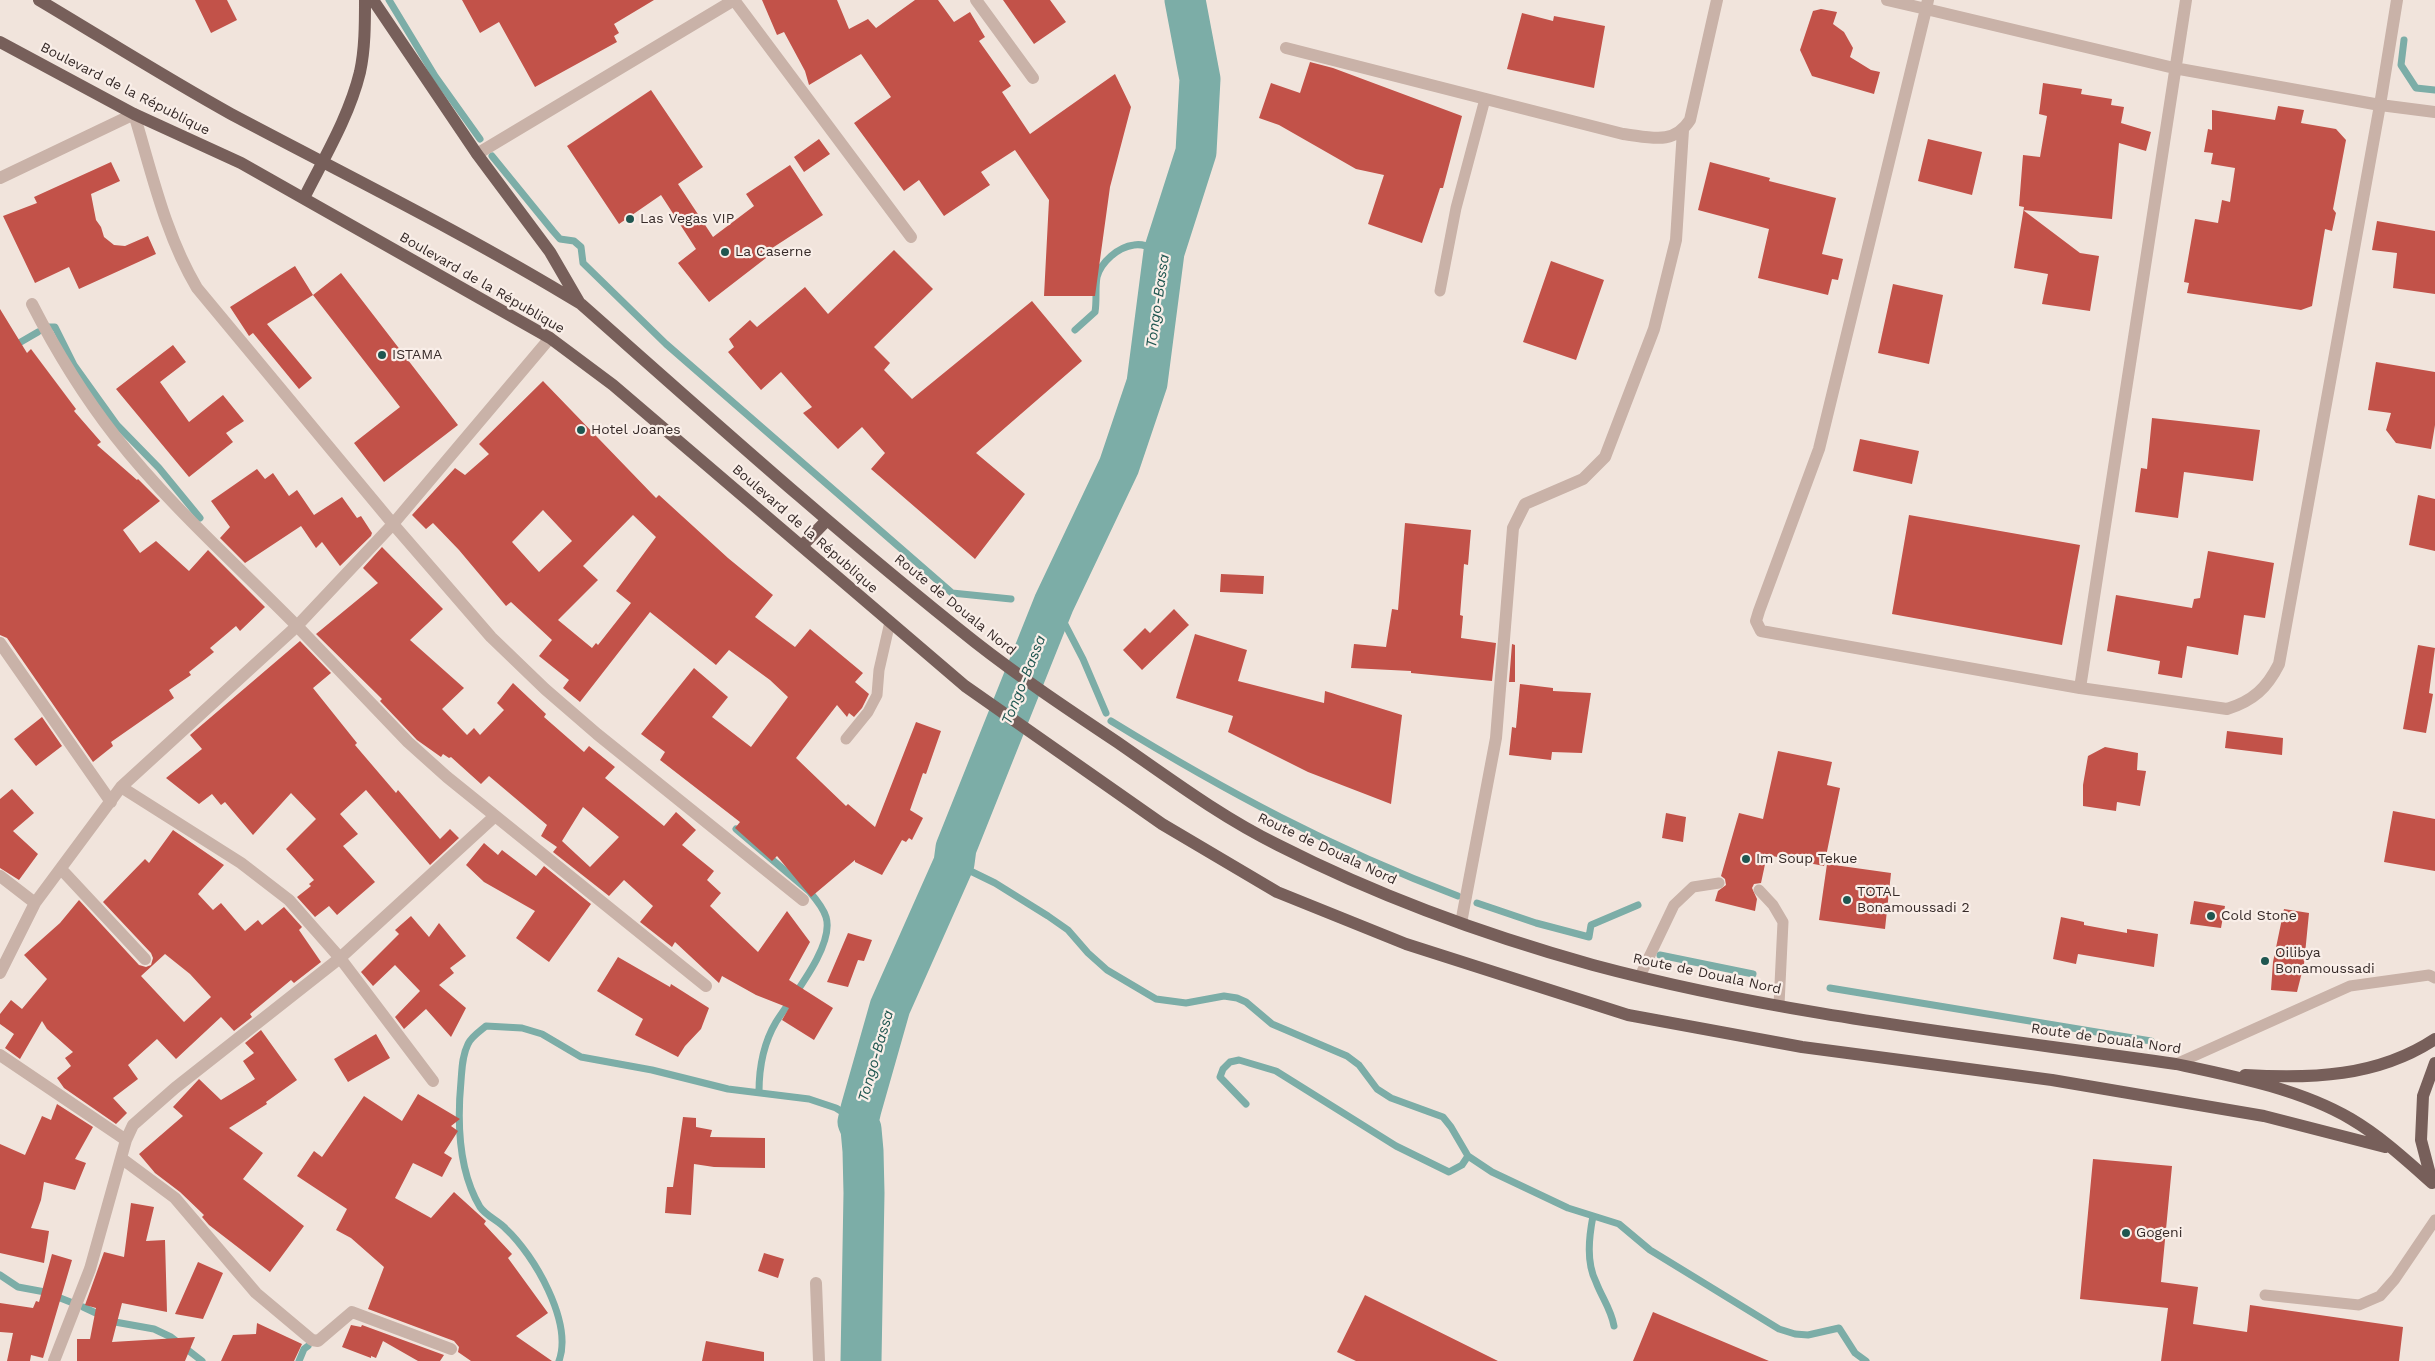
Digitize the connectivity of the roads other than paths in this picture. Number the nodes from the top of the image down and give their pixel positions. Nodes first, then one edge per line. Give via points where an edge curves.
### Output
1 (39, 0) edge
2 (365, 0) edge
3 (373, 0) edge
4 (734, 0) edge
5 (976, 0) edge
6 (1717, 0) edge
7 (1887, 0) edge
8 (2186, 0) edge
9 (2397, 0) edge
10 (1927, 5) edge
11 (0, 42) edge
12 (1286, 48) dead end
13 (2174, 68) junction
14 (1033, 78) dead end
15 (1485, 98) junction
16 (2380, 104) junction
17 (2435, 112) edge
18 (134, 114) junction
19 (1684, 130) junction
20 (477, 154) junction
21 (323, 160) junction
22 (0, 178) edge
23 (304, 198) junction
24 (910, 237) dead end
25 (1440, 291) dead end
26 (32, 304) dead end
27 (581, 304) junction
28 (550, 338) junction
29 (827, 520) junction
30 (393, 524) junction
31 (802, 546) junction
32 (890, 622) junction
33 (297, 626) junction
34 (0, 643) edge
35 (2080, 688) junction
36 (846, 739) dead end
37 (121, 787) junction
38 (111, 802) junction
39 (495, 816) junction
40 (62, 869) junction
41 (0, 876) edge
42 (1719, 883) dead end
43 (1759, 890) dead end
44 (804, 900) dead end
45 (35, 903) junction
46 (1461, 923) junction
47 (340, 958) junction
48 (145, 959) dead end
49 (0, 973) edge
50 (1640, 976) junction
51 (2435, 978) edge
52 (706, 986) dead end
53 (1779, 1005) junction
54 (2435, 1039) edge
55 (0, 1055) edge
56 (2435, 1063) edge
57 (2176, 1064) junction
58 (2222, 1073) junction
59 (433, 1081) dead end
60 (126, 1140) junction
61 (2392, 1148) junction
62 (120, 1158) junction
63 (2433, 1186) edge
64 (2435, 1220) edge
65 (816, 1283) dead end
66 (2265, 1295) dead end
67 (451, 1349) dead end
68 (54, 1361) edge
69 (819, 1361) edge

1 - 21 main road, Boulevard de la République via 230,113
2 - 21 main road via 365,38 360,72
3 - 20 main road
4 - 20 street
4 - 24 street
5 - 14 street
6 - 19 street via 1690,120
7 - 10 street
8 - 13 street
9 - 16 street
10 - 13 street
10 - 35 street via 1819,448 1756,621 1761,631
11 - 18 main road, Boulevard de la République
12 - 15 street
13 - 16 street
13 - 35 street
15 - 19 street via 1623,134 1662,138 1676,136
15 - 25 lane via 1456,208
16 - 17 street
16 - 35 street via 2281,654 2271,680 2259,694 2227,709
18 - 22 street
18 - 23 main road, Boulevard de la République via 240,163
18 - 30 street via 170,235 196,288
19 - 46 street via 1676,240 1654,329 1605,457 1583,478 1525,504 1513,528 1496,738
20 - 27 main road via 550,252
21 - 23 main road
21 - 27 main road, Boulevard de la République
23 - 28 main road, Boulevard de la République
26 - 33 street via 57,351 116,437 151,478
27 - 29 main road, Route de Douala Nord
28 - 30 street
28 - 31 main road, Boulevard de la République via 613,386
29 - 31 main road
29 - 46 main road, Route de Douala Nord via 978,644 1211,806 1273,843 1345,877
30 - 33 street
30 - 44 street via 491,637 545,688
31 - 32 main road, Boulevard de la République
32 - 36 lane via 877,695
32 - 61 main road, Boulevard de la République via 964,686 1162,824 1278,892 1406,944 1628,1014 1802,1046 2052,1080 2264,1116
33 - 37 street
33 - 39 street via 408,742
34 - 38 street
37 - 38 street
37 - 47 street via 204,838 268,883 289,900
38 - 40 street
39 - 47 street
39 - 52 street
40 - 45 street
40 - 48 street
41 - 45 street
42 - 50 lane via 1693,888 1674,905
43 - 53 lane via 1773,904 1783,922
45 - 49 street
46 - 50 main road, Route de Douala Nord
47 - 59 street
47 - 60 street via 133,1124
50 - 53 main road, Route de Douala Nord
51 - 57 lane via 2429,975 2350,986
53 - 57 main road, Route de Douala Nord
54 - 58 main road via 2381,1065 2338,1074 2290,1078
55 - 60 street
56 - 63 main road via 2423,1096 2421,1140
57 - 58 main road, Route de Douala Nord
58 - 61 main road via 2313,1100 2351,1119
60 - 62 street
61 - 63 main road
62 - 67 street via 175,1198 256,1293 312,1340 318,1341 352,1312
62 - 68 street via 90,1269
64 - 66 lane via 2380,1296 2359,1304
65 - 69 street

